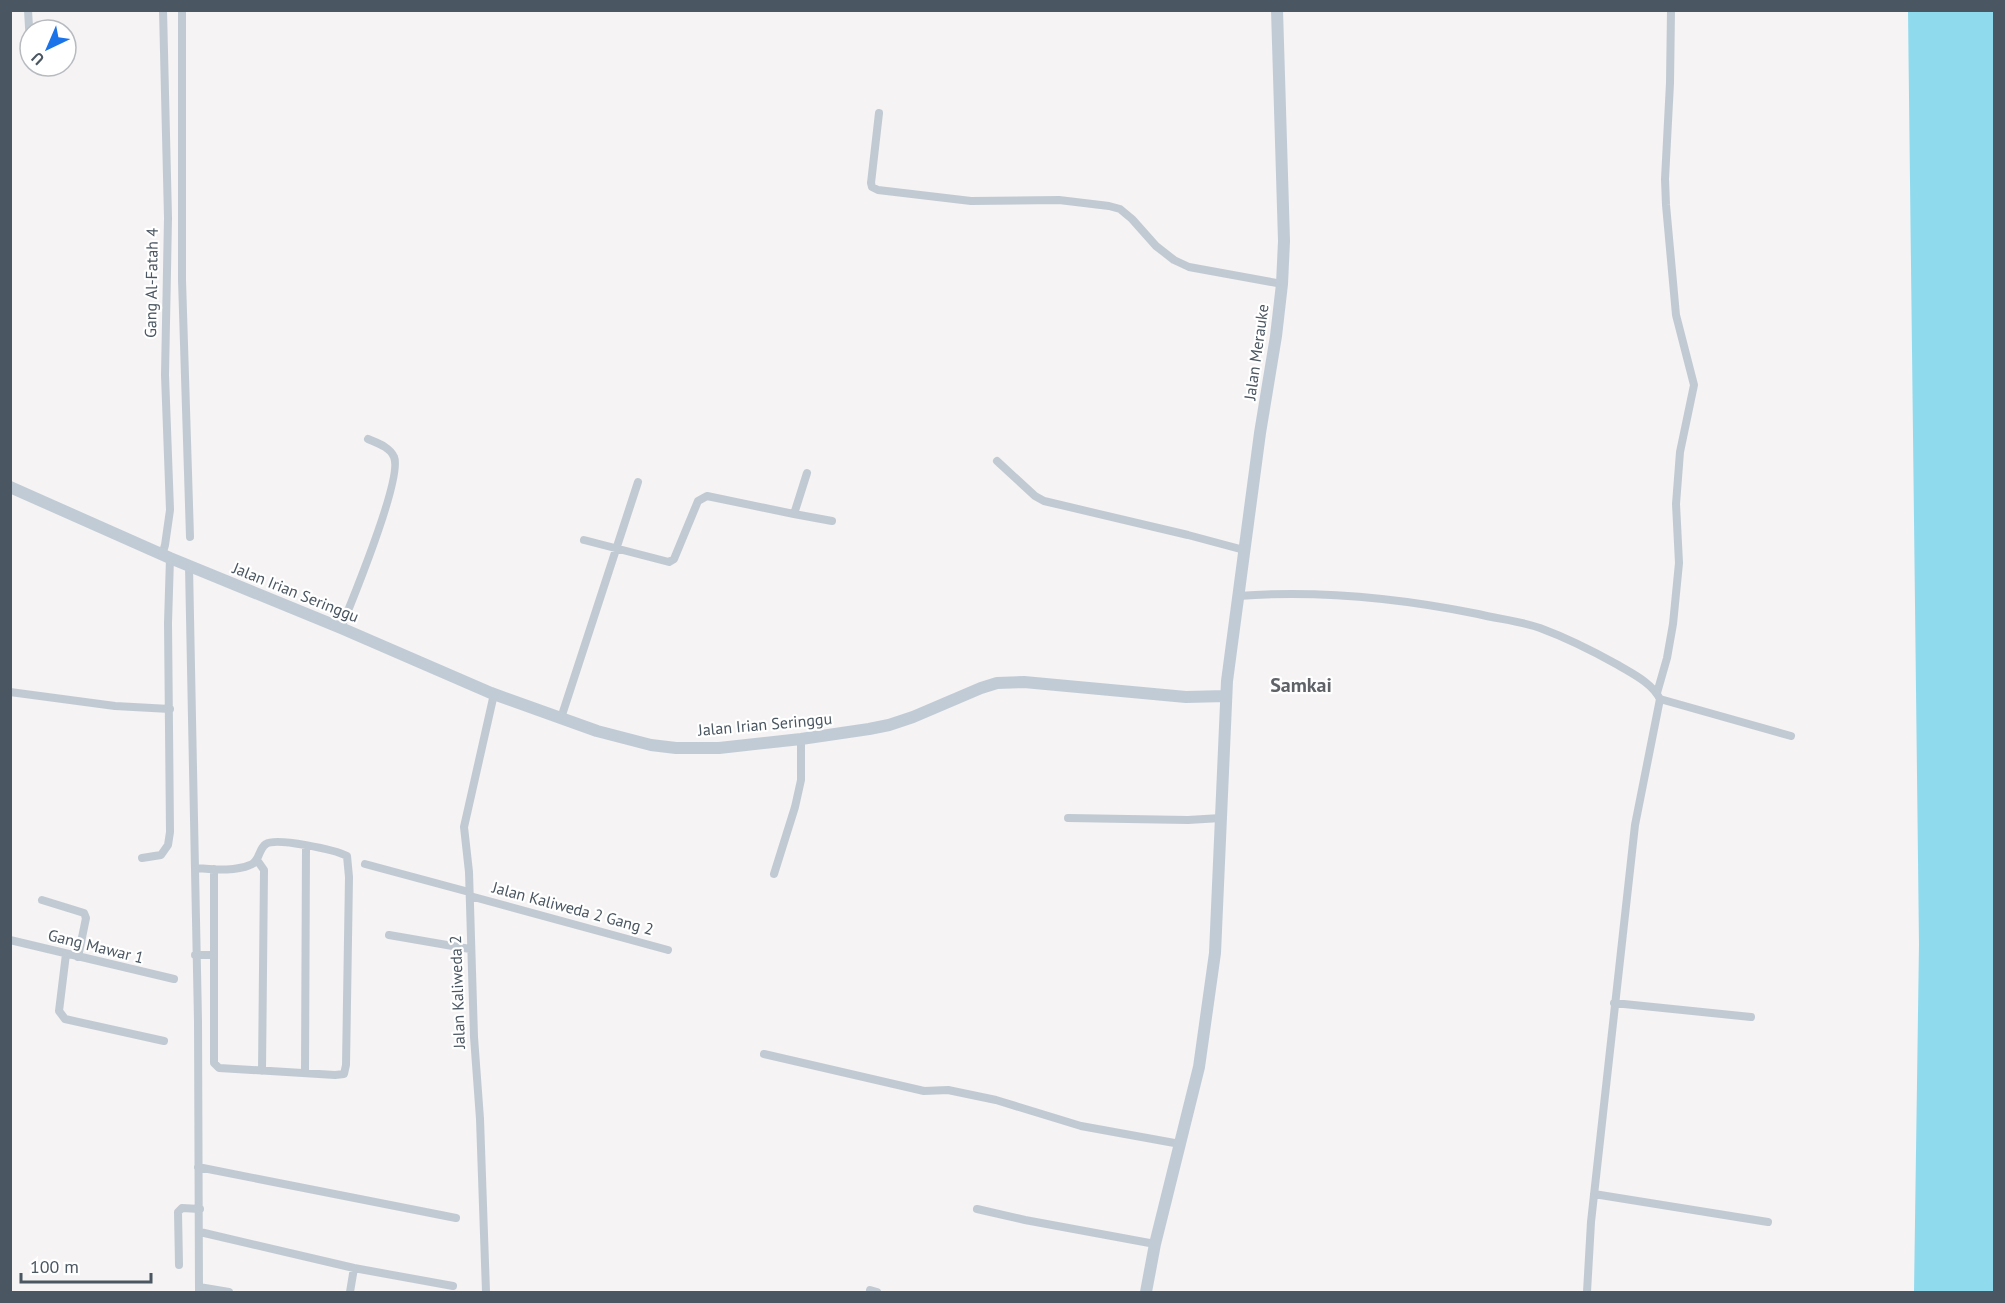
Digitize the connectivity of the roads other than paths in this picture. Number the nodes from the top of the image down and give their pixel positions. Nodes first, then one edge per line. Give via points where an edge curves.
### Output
1 (163, 10) edge
2 (182, 10) edge
3 (1277, 10) edge
4 (1671, 10) edge
5 (879, 113) dead end
6 (1282, 284) junction
7 (368, 439) dead end
8 (997, 461) dead end
9 (807, 473) dead end
10 (638, 482) dead end
11 (10, 487) edge
12 (794, 514) junction
13 (832, 522) dead end
14 (190, 537) dead end
15 (584, 540) dead end
16 (615, 548) junction
17 (1244, 550) junction
18 (175, 560) junction
19 (1238, 596) junction
20 (341, 628) junction
21 (10, 692) edge
22 (494, 694) junction
23 (1226, 696) junction
24 (1658, 696) junction
25 (170, 709) junction
26 (561, 718) junction
27 (1791, 735) dead end
28 (801, 739) junction
29 (1068, 818) dead end
30 (1221, 818) junction
31 (306, 846) junction
32 (142, 858) dead end
33 (257, 860) junction
34 (365, 864) dead end
35 (195, 868) junction
36 (214, 869) junction
37 (774, 874) dead end
38 (470, 894) junction
39 (42, 900) dead end
40 (389, 935) dead end
41 (10, 940) edge
42 (470, 949) junction
43 (668, 950) dead end
44 (66, 954) junction
45 (195, 955) junction
46 (214, 955) junction
47 (78, 957) junction
48 (174, 979) dead end
49 (1614, 1003) junction
50 (1751, 1017) dead end
51 (164, 1041) dead end
52 (764, 1054) dead end
53 (262, 1071) junction
54 (305, 1073) junction
55 (1180, 1144) junction
56 (198, 1167) junction
57 (1594, 1194) junction
58 (198, 1209) junction
59 (977, 1209) dead end
60 (456, 1218) dead end
61 (1768, 1222) dead end
62 (200, 1232) junction
63 (1155, 1244) junction
64 (179, 1265) dead end
65 (354, 1268) junction
66 (453, 1286) dead end
67 (199, 1290) edge
68 (229, 1293) edge
69 (350, 1293) edge
70 (486, 1293) edge
71 (1146, 1293) edge
72 (1587, 1293) edge

1 - 18 street, Gang Al-Fatah 4 via 168,218 165,375 170,510 165,545
2 - 14 street via 182,280
3 - 6 street, Jalan Merauke
4 - 24 street via 1666,205 1676,315 1694,385 1680,452 1676,504 1679,563 1673,624
5 - 6 street via 871,183 878,190 971,201 1059,200 1108,206 1120,209 1156,246 1189,267
6 - 17 street, Jalan Merauke
7 - 20 street via 393,454 394,474 382,520
8 - 17 street via 1044,501
9 - 12 street
10 - 16 street
11 - 18 street, Jalan Irian Seringgu
12 - 13 street
12 - 16 street via 707,496 698,501 674,559 669,562
15 - 16 street
16 - 26 street
17 - 19 street, Jalan Merauke
18 - 20 street, Jalan Irian Seringgu
18 - 25 street via 168,623
18 - 35 street
19 - 23 street, Jalan Merauke
19 - 24 street via 1284,593 1387,600 1522,623 1600,655
20 - 22 street, Jalan Irian Seringgu
21 - 25 street
22 - 26 street, Jalan Irian Seringgu
22 - 38 street, Jalan Kaliweda 2 via 464,827
23 - 28 street, Jalan Irian Seringgu via 1186,697 997,683 889,725
23 - 30 street, Jalan Merauke
24 - 27 street via 1684,707
24 - 49 street via 1635,825
25 - 32 street via 168,845 161,855
26 - 28 street, Jalan Irian Seringgu via 624,739 676,748 719,748
28 - 37 street via 801,780
29 - 30 street
30 - 55 street, Jalan Merauke via 1215,953 1199,1067
31 - 33 street via 269,842
31 - 54 street
31 - 54 street via 347,856 349,877 346,1071 336,1075
33 - 36 street via 250,865
33 - 53 street via 264,870
34 - 38 street, Jalan Kaliweda 2 Gang 2
35 - 36 street
35 - 45 street
36 - 46 street
38 - 42 street, Jalan Kaliweda 2
38 - 43 street, Jalan Kaliweda 2 Gang 2
39 - 47 street via 84,913
40 - 42 street
41 - 44 street, Gang Mawar 1
42 - 70 street, Jalan Kaliweda 2
44 - 47 street, Gang Mawar 1
44 - 51 street via 61,1015
45 - 46 street
45 - 56 street
46 - 53 street via 214,1063 219,1068
47 - 48 street, Gang Mawar 1
49 - 50 street
49 - 57 street
52 - 55 street via 924,1091 948,1090 996,1100 1081,1126
53 - 54 street
55 - 63 street, Jalan Merauke
56 - 58 street
56 - 60 street
57 - 61 street
57 - 72 street
58 - 62 street
58 - 64 street via 182,1208 178,1212
59 - 63 street
62 - 65 street
62 - 67 street
63 - 71 street, Jalan Merauke
65 - 66 street
65 - 69 street
67 - 68 street

